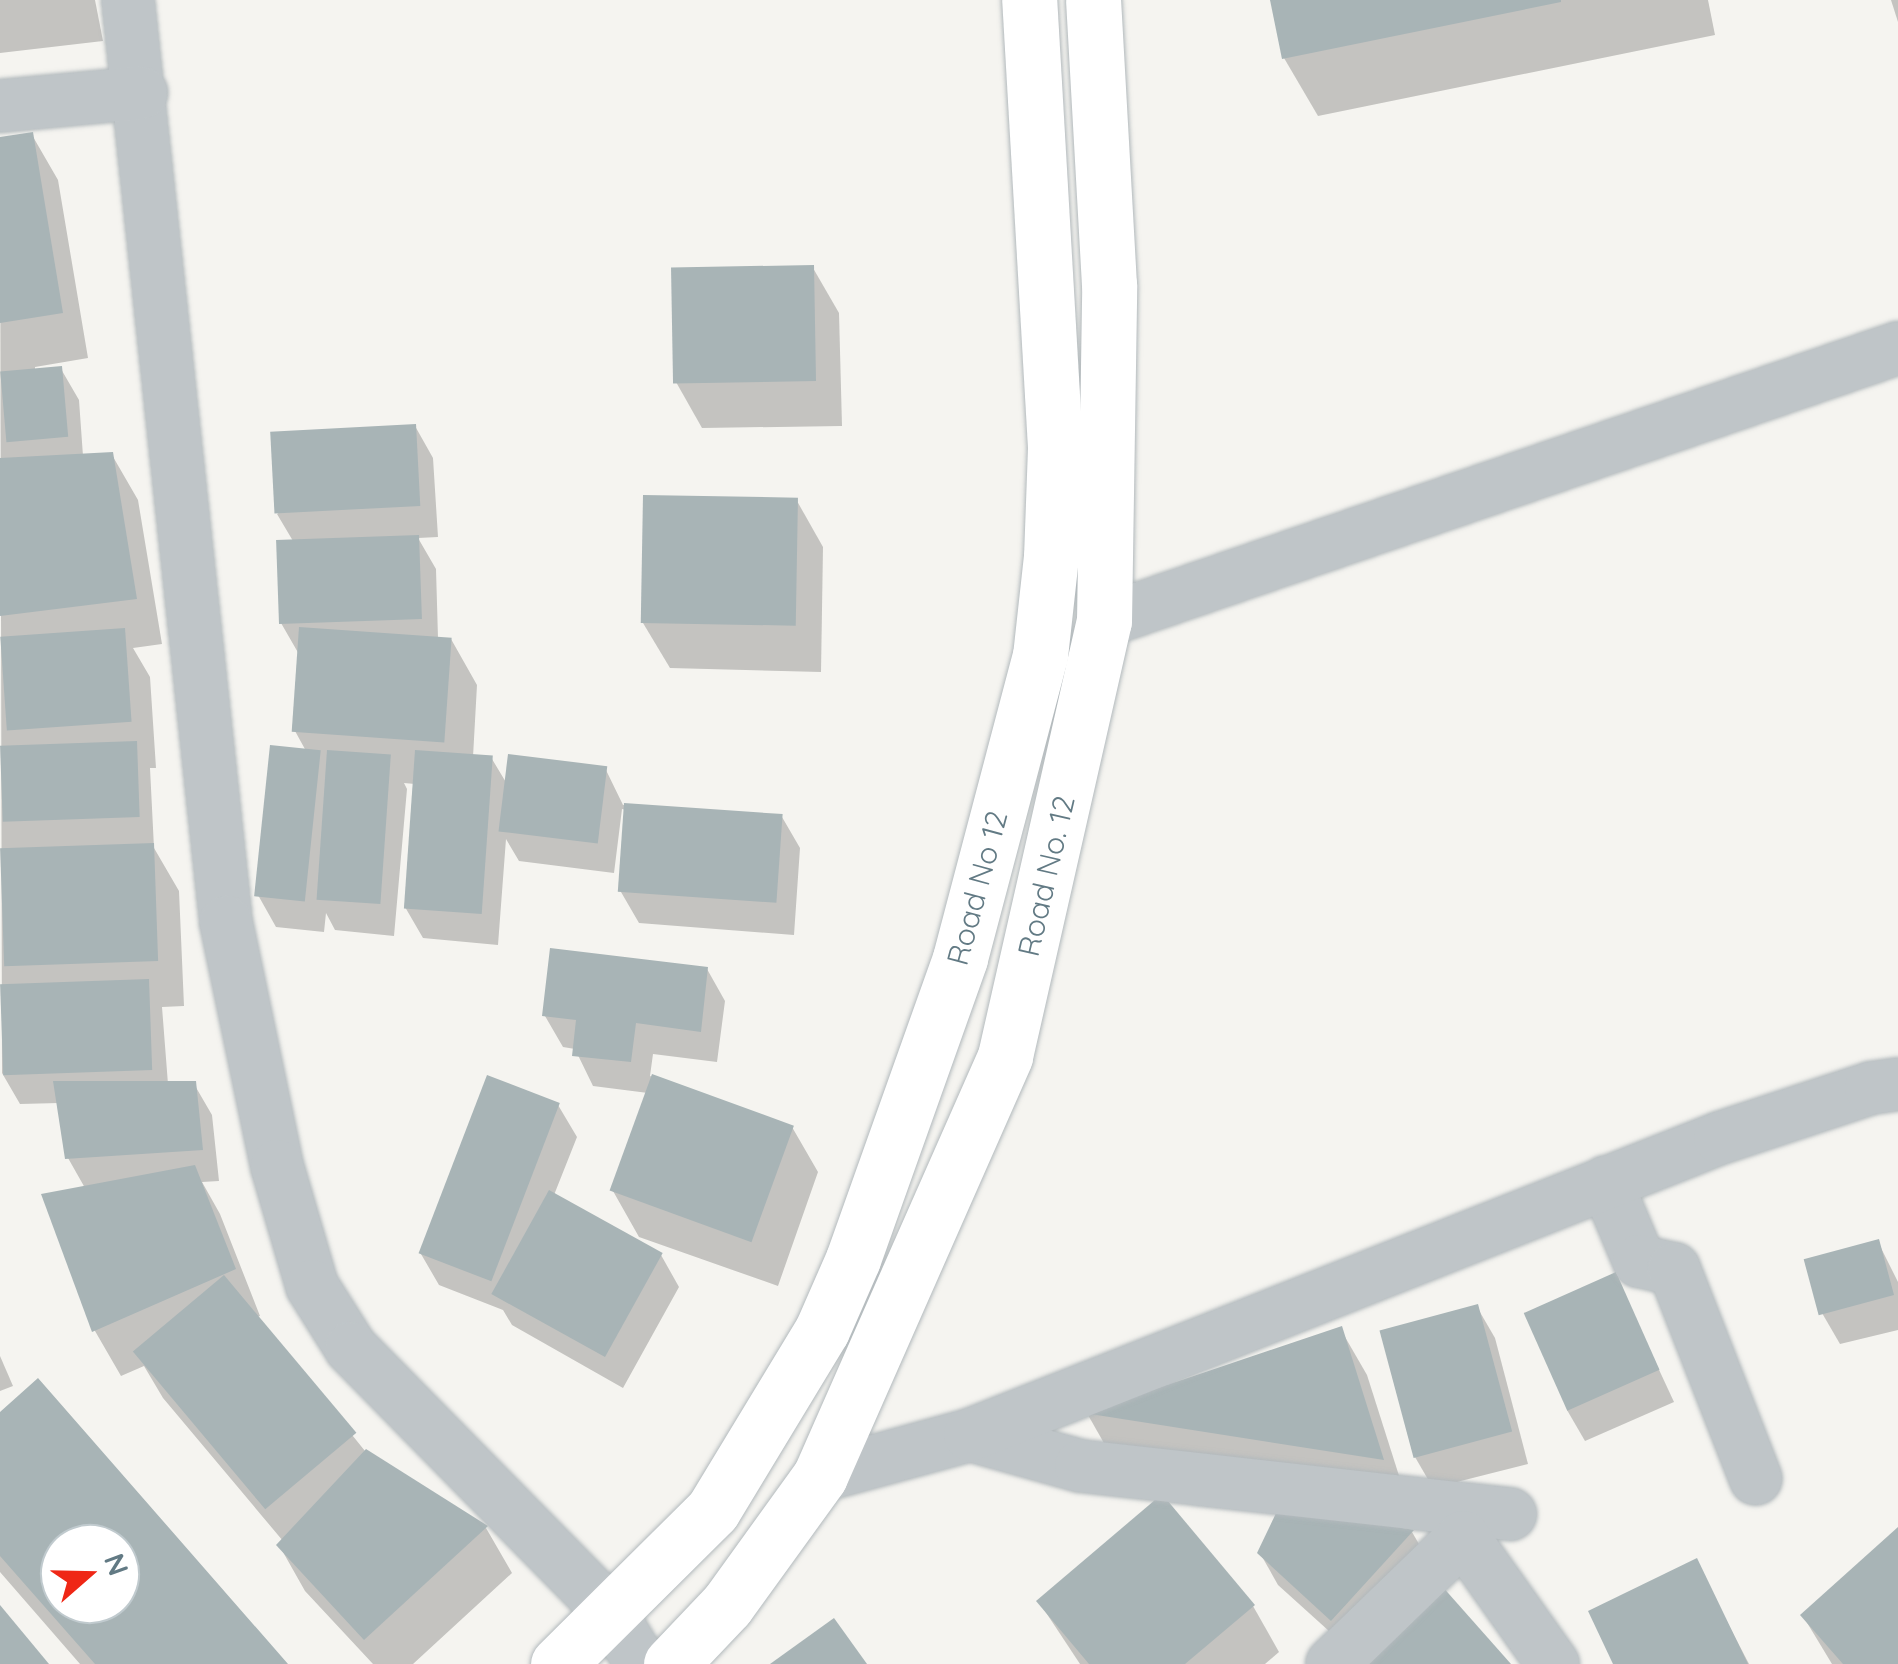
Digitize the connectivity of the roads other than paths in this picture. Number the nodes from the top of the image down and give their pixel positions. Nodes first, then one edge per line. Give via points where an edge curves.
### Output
1 (128, 0) edge
2 (1029, 0) edge
3 (1093, 0) edge
4 (141, 92) junction
5 (0, 106) edge
6 (1898, 348) edge
7 (1104, 621) junction
8 (1898, 1084) edge
9 (1606, 1182) junction
10 (970, 1434) junction
11 (820, 1476) junction
12 (1756, 1479) dead end
13 (1510, 1514) dead end
14 (610, 1612) junction
15 (558, 1664) edge
16 (641, 1664) edge
17 (671, 1664) edge
18 (1332, 1664) edge
19 (1553, 1664) edge

1 - 4 street
2 - 14 main road, Road No 12 via 1055,447 1040,656 960,958 822,1330 714,1510
3 - 7 main road, Road No. 12 via 1109,285
4 - 5 street
4 - 14 street via 226,922 277,1166 312,1286 351,1348
6 - 7 street
7 - 11 main road, Road No. 12 via 1005,1056
8 - 9 street via 1720,1138
9 - 10 street
9 - 12 street via 1639,1260 1674,1269
10 - 11 street
10 - 13 street via 1081,1466
11 - 17 main road, Road No. 12 via 727,1605
14 - 15 main road, Road No 12
14 - 16 street
18 - 19 street via 1464,1537

